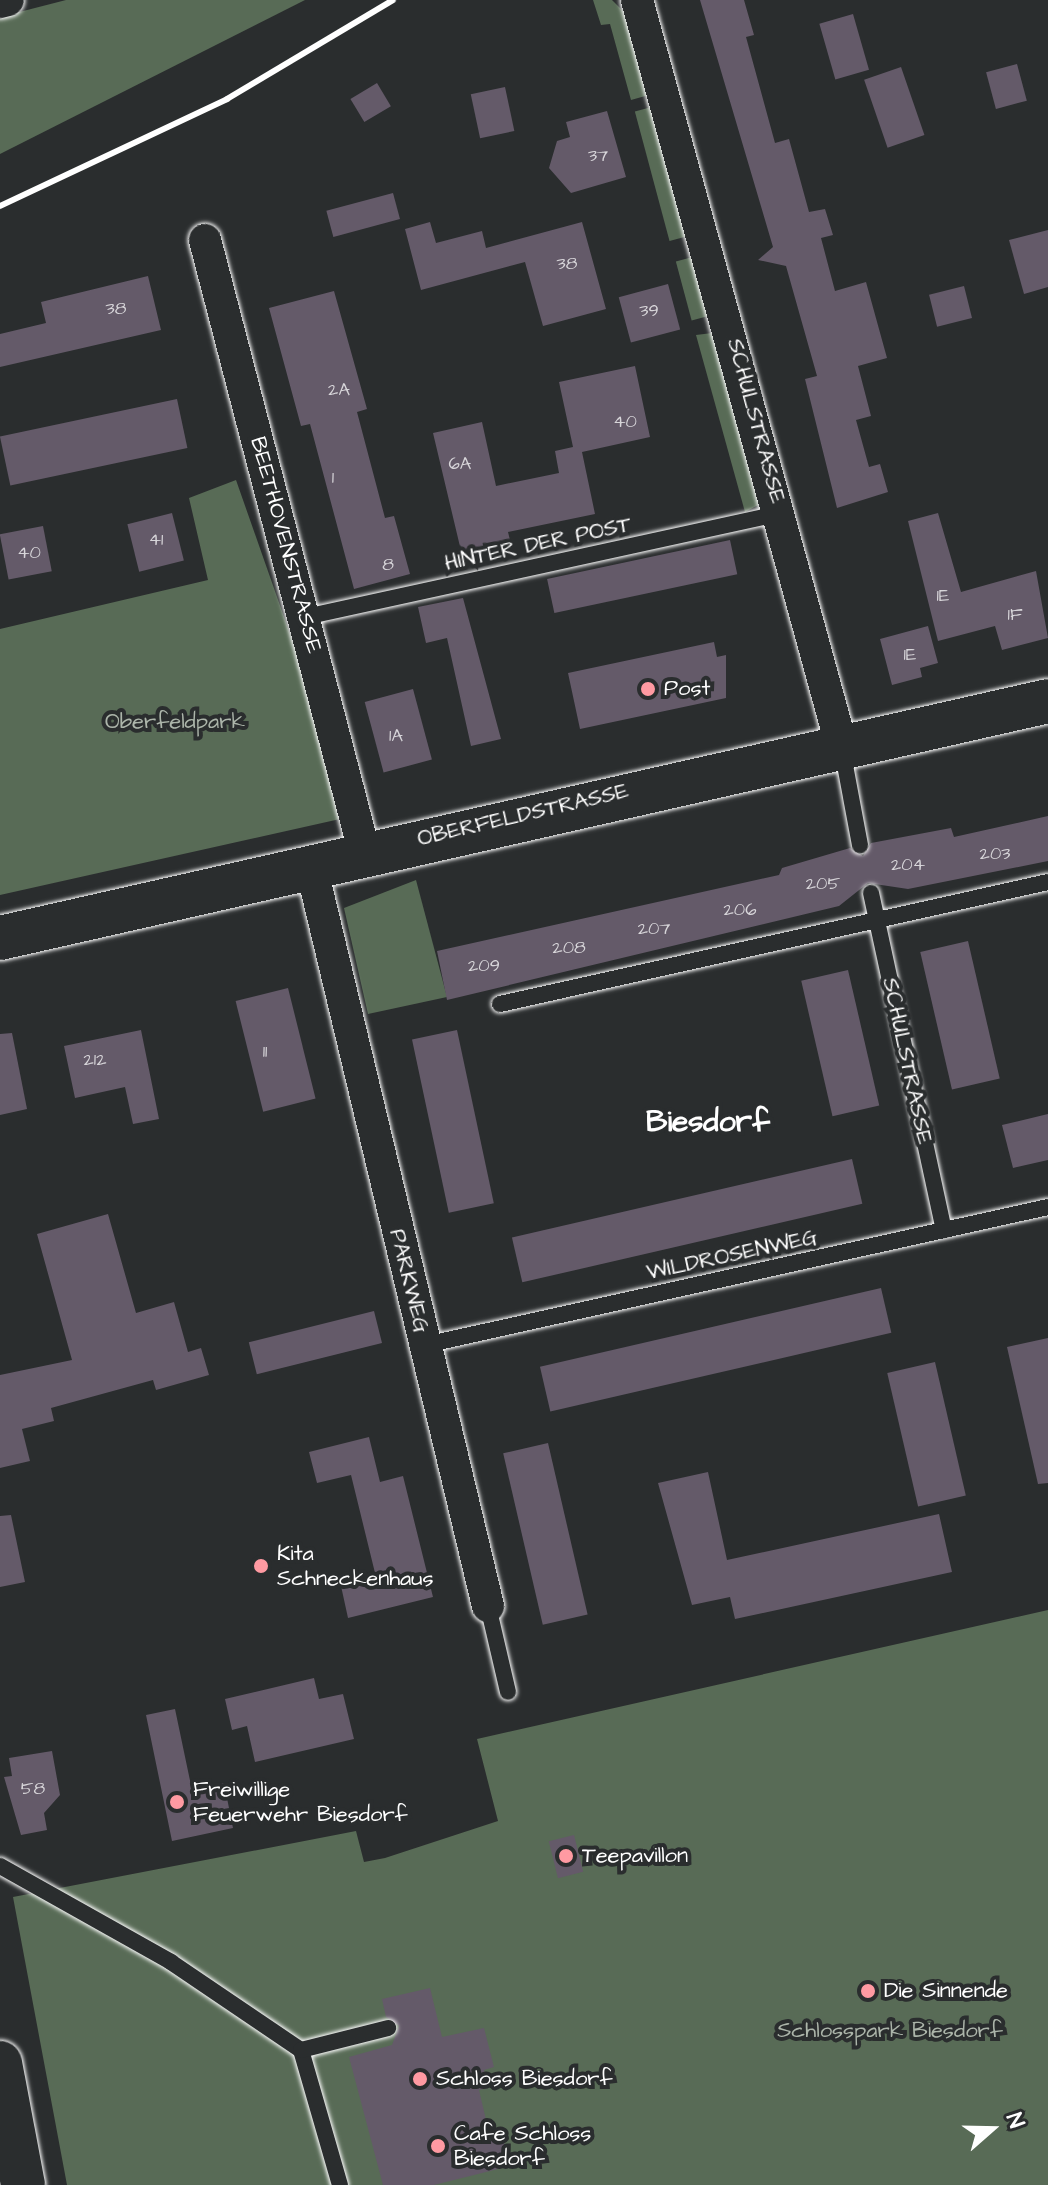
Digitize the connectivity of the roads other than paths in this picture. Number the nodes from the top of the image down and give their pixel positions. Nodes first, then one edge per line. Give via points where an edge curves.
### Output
1 (8, 0) edge
2 (637, 0) edge
3 (0, 2) edge
4 (205, 240) dead end
5 (781, 513) junction
6 (305, 617) junction
7 (1048, 701) edge
8 (841, 744) junction
9 (860, 845) dead end
10 (364, 851) junction
11 (312, 870) junction
12 (1048, 882) edge
13 (871, 893) dead end
14 (876, 920) junction
15 (0, 938) edge
16 (500, 1004) dead end
17 (1048, 1207) edge
18 (944, 1230) junction
19 (425, 1345) junction
20 (488, 1606) joint
21 (508, 1692) dead end
22 (0, 1866) edge
23 (388, 2028) dead end
24 (301, 2050) junction
25 (0, 2063) edge
26 (23, 2185) edge
27 (340, 2185) edge

1 - 3 street
2 - 5 street, SCHULSTRASSE
4 - 6 street, BEETHOVENSTRASSE
5 - 6 lane, HINTER DER POST
5 - 8 street, SCHULSTRASSE
6 - 10 street, BEETHOVENSTRASSE
7 - 8 street, OBERFELDSTRASSE
8 - 9 lane, SCHULSTRASSE
8 - 10 street, OBERFELDSTRASSE
10 - 11 street, OBERFELDSTRASSE
11 - 15 street, OBERFELDSTRASSE
11 - 19 street, PARKWEG
12 - 14 lane
13 - 14 lane, SCHULSTRASSE
14 - 16 lane
14 - 18 lane, SCHULSTRASSE
17 - 18 lane, WILDROSENWEG
18 - 19 lane, WILDROSENWEG
19 - 20 street, PARKWEG
20 - 21 lane, PARKWEG
22 - 24 lane via 171,1962
23 - 24 lane
24 - 27 lane
25 - 26 street

